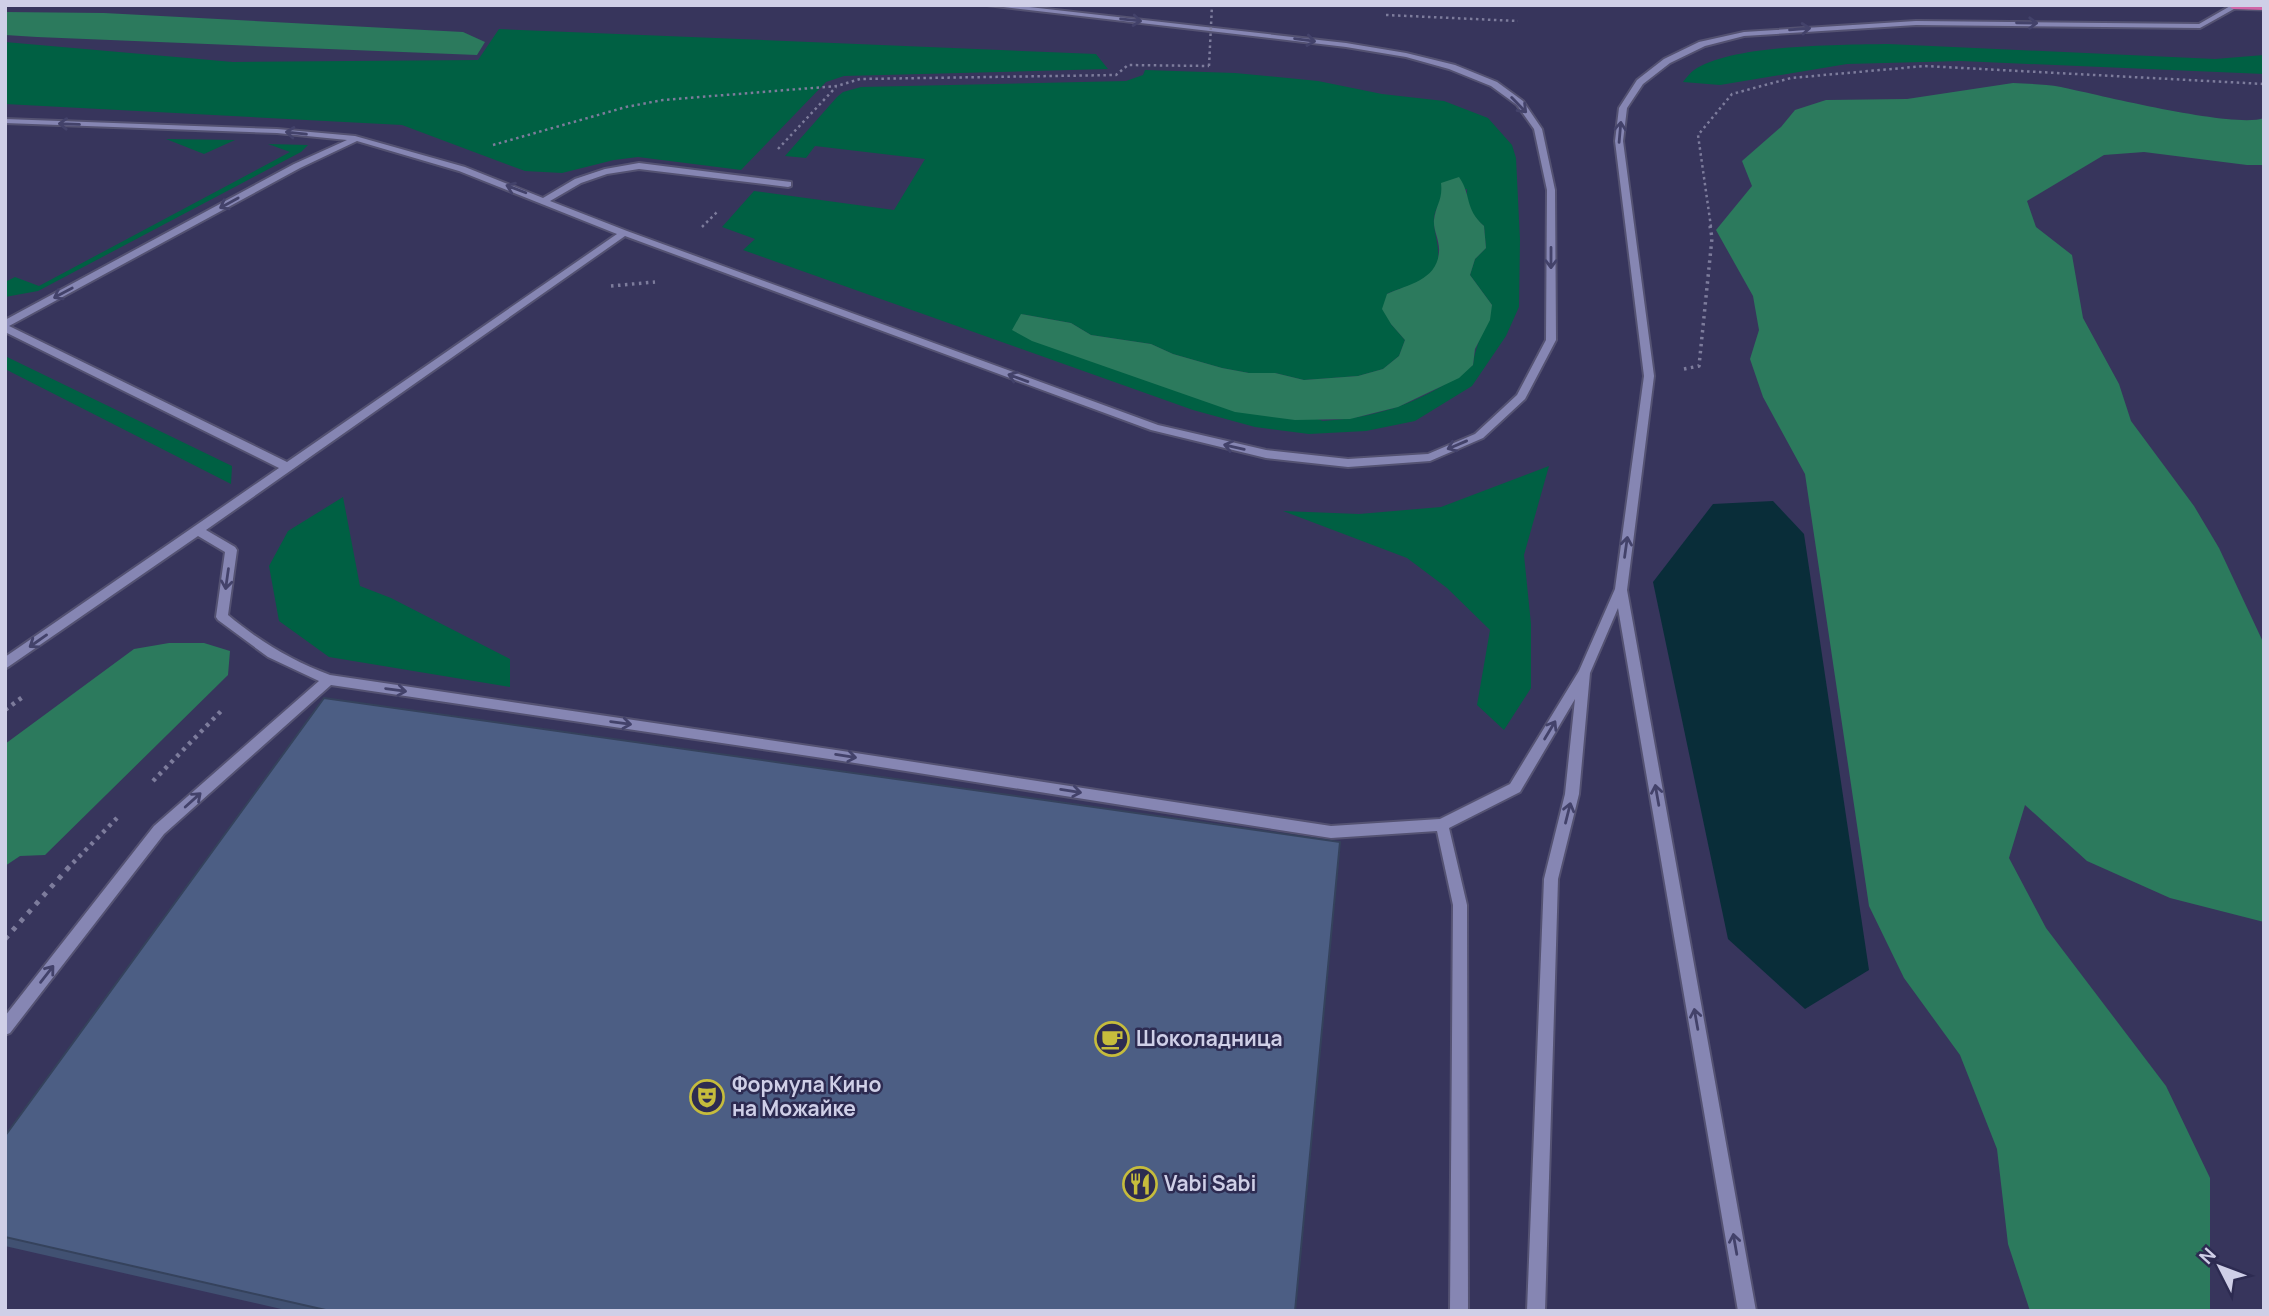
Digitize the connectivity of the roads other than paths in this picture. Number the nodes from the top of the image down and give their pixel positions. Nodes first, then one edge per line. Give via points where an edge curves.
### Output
1 (990, 5) edge
2 (2233, 5) edge
3 (2238, 5) edge
4 (2264, 6) edge
5 (5, 121) edge
6 (355, 138) junction
7 (788, 184) dead end
8 (545, 200) junction
9 (624, 233) junction
10 (5, 326) edge
11 (287, 467) junction
12 (197, 530) junction
13 (1621, 590) junction
14 (5, 664) edge
15 (1584, 673) junction
16 (329, 680) junction
17 (1442, 825) junction
18 (5, 1028) edge
19 (1459, 1311) edge
20 (1536, 1311) edge
21 (1747, 1311) edge

1 -> 9 lane via 1346,45 1418,58 1452,66 1493,84 1520,103 1538,129 1551,190 1551,340 1521,397 1479,436 1430,457 1348,463 1266,454 1155,428
2 - 3 highway
3 - 4 highway
13 -> 3 lane via 1649,376 1619,141 1623,108 1640,82 1667,61 1702,44 1744,34 1916,23 2200,26
6 -> 5 lane
8 -> 6 lane via 445,163
6 -> 10 lane
7 - 8 lane via 639,166 578,181
8 - 9 lane
9 - 11 lane
10 - 11 lane
11 - 12 lane
12 -> 14 lane
12 -> 16 lane via 231,550 222,617 253,644 292,668
13 - 15 lane
21 -> 13 lane
17 -> 15 lane via 1515,788
20 -> 15 lane via 1551,879 1572,794
16 -> 17 lane via 1331,832
18 -> 16 lane via 159,830
17 - 19 lane via 1460,905

